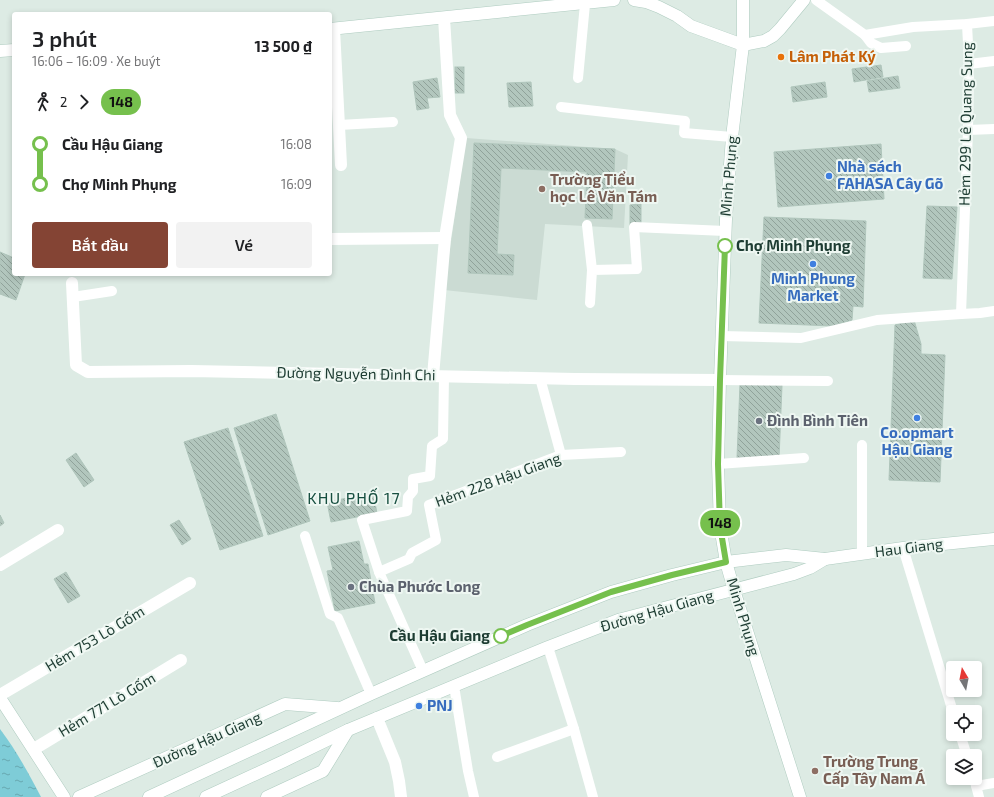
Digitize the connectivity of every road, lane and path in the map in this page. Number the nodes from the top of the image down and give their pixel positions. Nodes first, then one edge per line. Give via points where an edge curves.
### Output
1 (614, 0) edge
2 (634, 0) edge
3 (743, 0) edge
4 (804, 0) edge
5 (816, 0) edge
6 (585, 4) junction
7 (444, 18) junction
8 (994, 21) edge
9 (967, 24) junction
10 (332, 29) edge
11 (865, 35) junction
12 (743, 44) junction
13 (906, 46) dead end
14 (0, 50) edge
15 (12, 50) edge
16 (994, 61) edge
17 (969, 64) junction
18 (578, 78) dead end
19 (561, 107) dead end
20 (334, 111) edge
21 (393, 122) dead end
22 (339, 125) junction
23 (994, 129) edge
24 (968, 130) junction
25 (732, 136) junction
26 (341, 165) dead end
27 (587, 225) dead end
28 (726, 231) junction
29 (445, 238) junction
30 (332, 239) edge
31 (592, 270) junction
32 (72, 283) dead end
33 (112, 291) dead end
34 (73, 297) junction
35 (590, 303) dead end
36 (994, 311) edge
37 (961, 314) junction
38 (721, 336) junction
39 (438, 376) junction
40 (540, 378) junction
41 (720, 380) junction
42 (828, 381) dead end
43 (862, 445) dead end
44 (621, 452) dead end
45 (561, 455) junction
46 (804, 458) dead end
47 (718, 464) junction
48 (58, 530) dead end
49 (305, 536) dead end
50 (994, 539) edge
51 (903, 548) junction
52 (862, 554) junction
53 (825, 559) junction
54 (726, 562) junction
55 (0, 565) edge
56 (379, 572) junction
57 (190, 583) dead end
58 (734, 590) junction
59 (548, 647) junction
60 (181, 660) dead end
61 (423, 671) junction
62 (454, 686) junction
63 (371, 694) junction
64 (0, 696) edge
65 (951, 705) edge
66 (338, 708) junction
67 (377, 718) junction
68 (574, 729) junction
69 (348, 730) junction
70 (34, 749) junction
71 (497, 757) dead end
72 (982, 782) edge
73 (994, 783) edge
74 (976, 785) edge
75 (64, 797) edge
76 (79, 797) edge
77 (149, 797) edge
78 (206, 797) edge
79 (267, 797) edge
80 (401, 797) edge
81 (474, 797) edge
82 (593, 797) edge
83 (800, 797) edge
84 (979, 797) edge

1 - 6 street
2 - 12 street via 659,7 691,26
3 - 12 street, Minh Phụng
4 - 12 street via 773,36 764,41
5 - 11 lane
6 - 7 street
6 - 18 lane
7 - 10 street
7 - 29 street via 450,115 461,138
8 - 9 lane
9 - 11 lane, Hẻm 299 Lê Quang Sung via 913,27
9 - 17 lane, Hẻm 299 Lê Quang Sung
10 - 20 street
11 - 13 lane via 881,48
12 - 25 street, Minh Phụng
14 - 15 street
16 - 17 lane
17 - 24 lane, Hẻm 299 Lê Quang Sung
19 - 25 lane via 685,121 684,133
20 - 22 street
21 - 22 lane
22 - 26 street
23 - 24 lane
24 - 37 lane, Hẻm 299 Lê Quang Sung
25 - 28 street, Minh Phụng
27 - 31 lane
28 - 31 lane via 634,227 637,269
28 - 38 street, Minh Phụng
29 - 30 street
29 - 39 street
31 - 35 lane
32 - 34 street, Đường Nguyễn Đình Chi
33 - 34 lane
34 - 39 street, Đường Nguyễn Đình Chi via 76,365 88,372 191,371
36 - 37 lane
37 - 38 lane via 877,320 802,338
38 - 41 street, Minh Phụng
39 - 40 street, Đường Nguyễn Đình Chi
39 - 56 lane, Hẻm 228 Hậu Giang via 443,439 432,446 430,476 413,479 413,491 408,497 407,511 362,520
40 - 41 street, Đường Nguyễn Đình Chi
40 - 45 lane
41 - 42 lane
41 - 47 street, Minh Phụng
43 - 52 lane
44 - 45 lane, Hẻm 228 Hậu Giang
45 - 56 lane, Hẻm 228 Hậu Giang via 429,505 436,540 412,553 409,559
46 - 47 lane
47 - 54 street, Minh Phụng via 720,526
48 - 55 street
49 - 63 lane via 330,614 338,618
50 - 51 street, Hau Giang
51 - 52 street, Hau Giang
51 - 65 lane
52 - 53 street, Hau Giang
53 - 54 street, Đường Hậu Giang via 786,555
53 - 58 street, Đường Hậu Giang via 794,574
54 - 58 street, Minh Phụng
54 - 61 street, Đường Hậu Giang via 611,592 527,625
56 - 61 lane, Hẻm 228 Hậu Giang
57 - 64 street, Hẻm 753 Lò Gốm
58 - 59 street, Đường Hậu Giang via 618,620
58 - 83 street, Minh Phụng
59 - 62 street, Đường Hậu Giang
59 - 68 lane
60 - 70 street, Hẻm 771 Lò Gốm
61 - 63 street, Đường Hậu Giang
62 - 67 street, Đường Hậu Giang
62 - 81 lane
63 - 66 street, Đường Hậu Giang
64 - 70 street
66 - 76 street, Đường Hậu Giang via 285,704
66 - 77 street, Đường Hậu Giang
67 - 69 street, Đường Hậu Giang
67 - 80 street via 395,762
68 - 71 lane
68 - 82 lane
69 - 78 street, Đường Hậu Giang
69 - 79 street via 322,771
70 - 75 street
72 - 73 lane
74 - 84 lane

